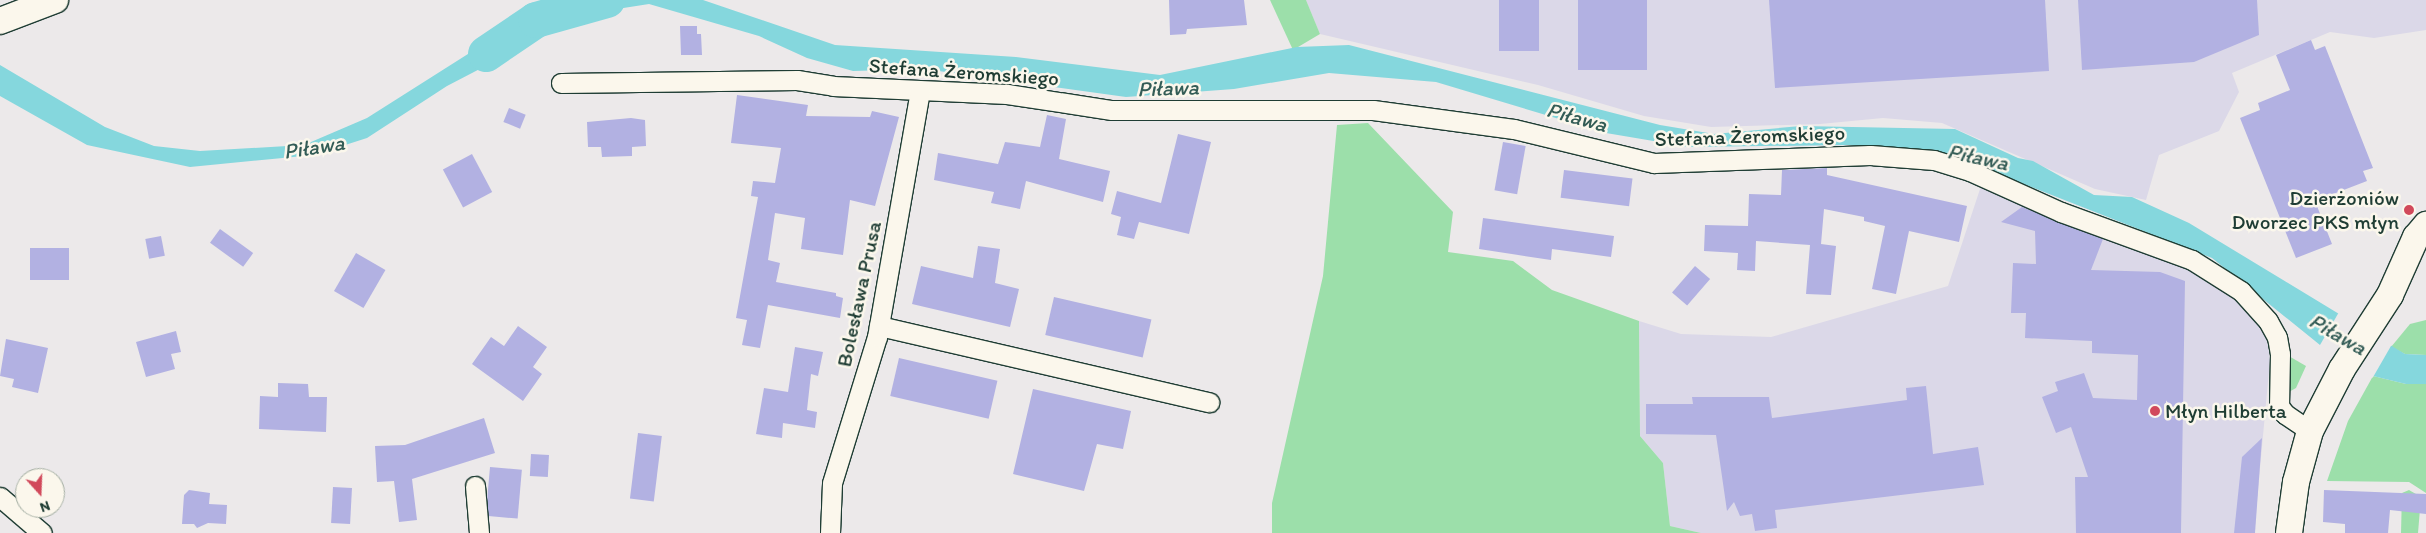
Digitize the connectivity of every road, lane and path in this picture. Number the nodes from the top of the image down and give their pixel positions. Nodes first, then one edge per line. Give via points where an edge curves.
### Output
1 (55, 0) edge
2 (0, 21) edge
3 (561, 83) dead end
4 (920, 91) junction
5 (2426, 225) edge
6 (2426, 262) edge
7 (2390, 295) junction
8 (879, 326) junction
9 (1209, 402) dead end
10 (2310, 431) junction
11 (474, 486) dead end
12 (0, 497) edge
13 (42, 533) edge
14 (479, 533) edge
15 (830, 533) edge
16 (2289, 533) edge

1 - 2 main road
3 - 4 street, Stefana Żeromskiego via 797,80 833,86
4 - 8 street, Bolesława Prusa
4 - 10 street, Stefana Żeromskiego via 1007,94 1112,110 1373,110 1514,129 1654,164 1870,155 1934,160 1970,170 2061,212 2192,260 2241,291 2268,321 2277,337 2280,354 2279,406
5 - 7 main road via 2416,237
6 - 7 main road
7 - 10 main road via 2342,369
8 - 9 street
8 - 15 street, Bolesława Prusa via 832,483
10 - 16 main road via 2296,482
11 - 14 street
12 - 13 street

